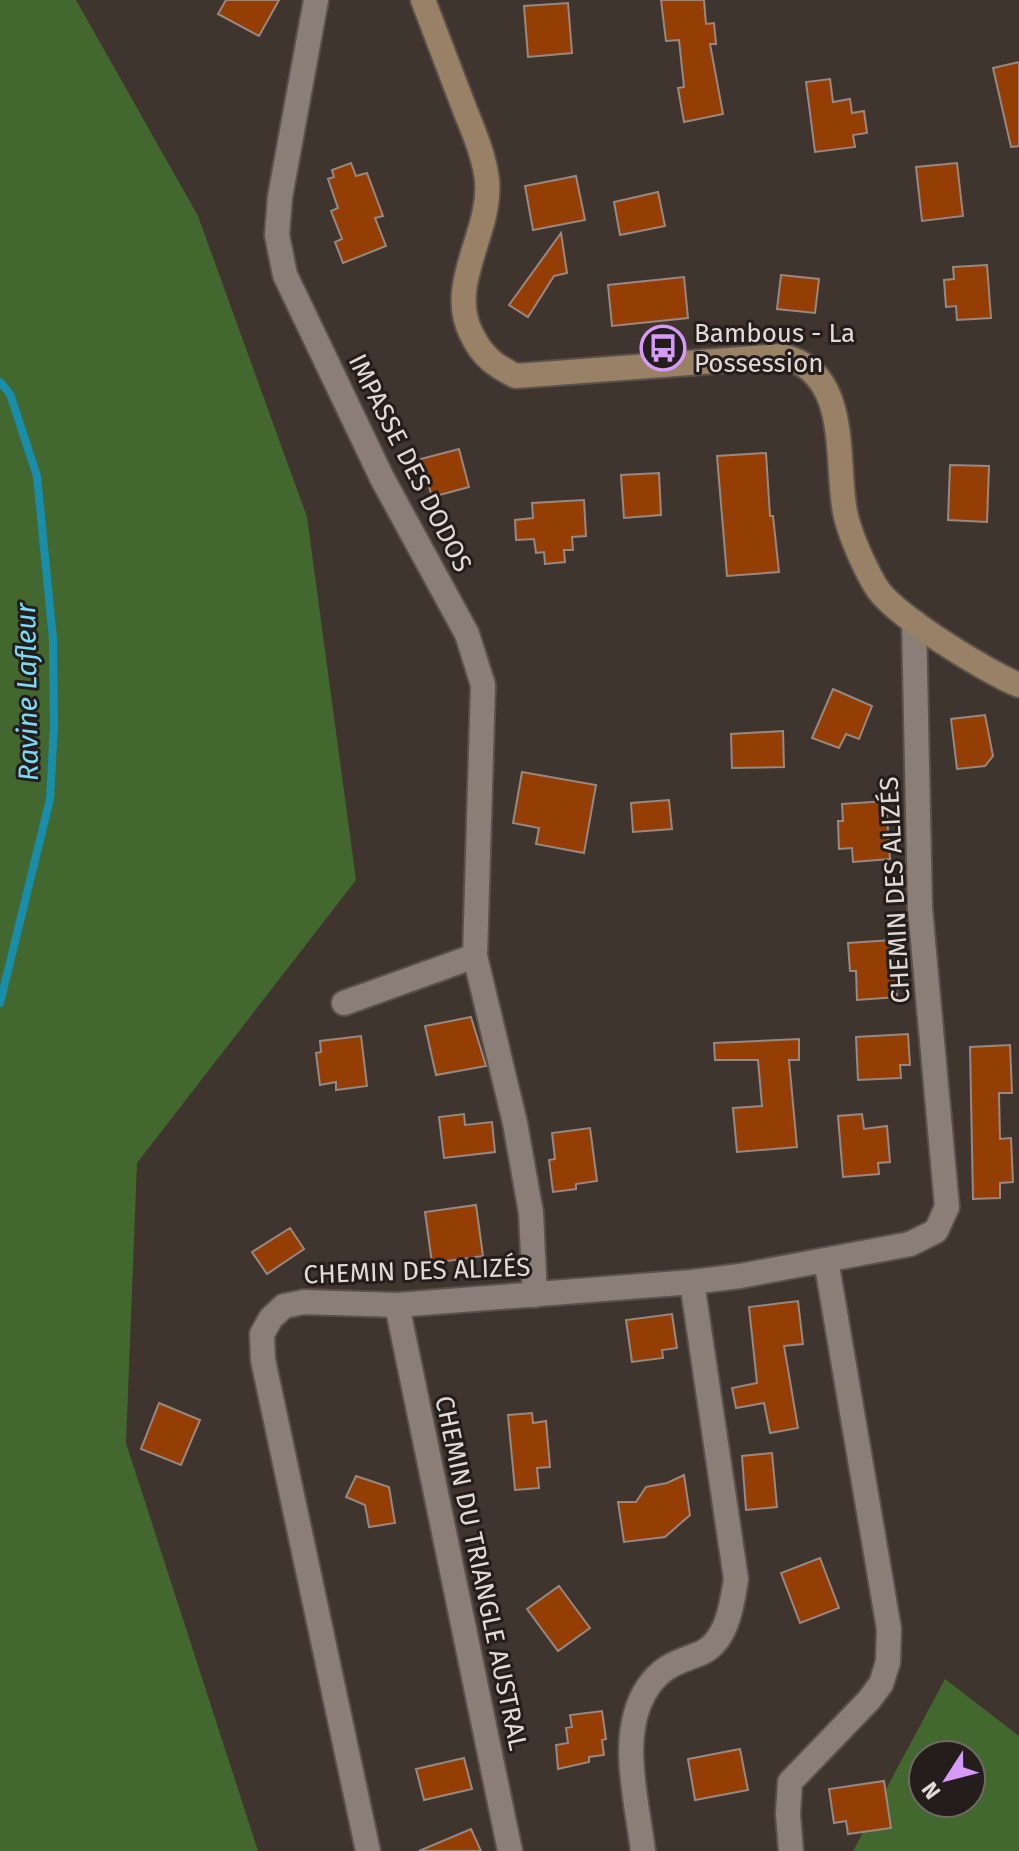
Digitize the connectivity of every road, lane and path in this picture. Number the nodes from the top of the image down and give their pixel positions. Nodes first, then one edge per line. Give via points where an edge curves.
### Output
1 (316, 0) edge
2 (423, 0) edge
3 (914, 622) junction
4 (1019, 685) edge
5 (475, 956) junction
6 (344, 1003) dead end
7 (826, 1260) junction
8 (692, 1282) junction
9 (535, 1295) junction
10 (397, 1305) junction
11 (368, 1851) edge
12 (510, 1851) edge
13 (643, 1851) edge
14 (791, 1851) edge

1 - 5 street, IMPASSE DES DODOS via 277,235 285,275 382,478 467,634 483,685
2 - 3 main road via 487,180 487,211 462,309 486,358 516,376 782,356 799,360 814,371 831,399 846,514 865,564 876,588
3 - 4 main road
3 - 7 street, CHEMIN DES ALIZÉS via 920,908 947,1207 936,1231 910,1244
5 - 6 street
5 - 9 street, IMPASSE DES DODOS via 531,1213
7 - 8 street, CHEMIN DES ALIZÉS
7 - 14 street via 889,1629 888,1662 869,1700 790,1782
8 - 9 street, CHEMIN DES ALIZÉS
8 - 13 street via 736,1579 732,1609 719,1636 702,1653 677,1660 655,1678 636,1717 631,1748
9 - 10 street, CHEMIN DES ALIZÉS
10 - 11 street, CHEMIN DES ALIZÉS via 284,1306 262,1334 263,1360
10 - 12 street, CHEMIN DU TRIANGLE AUSTRAL

